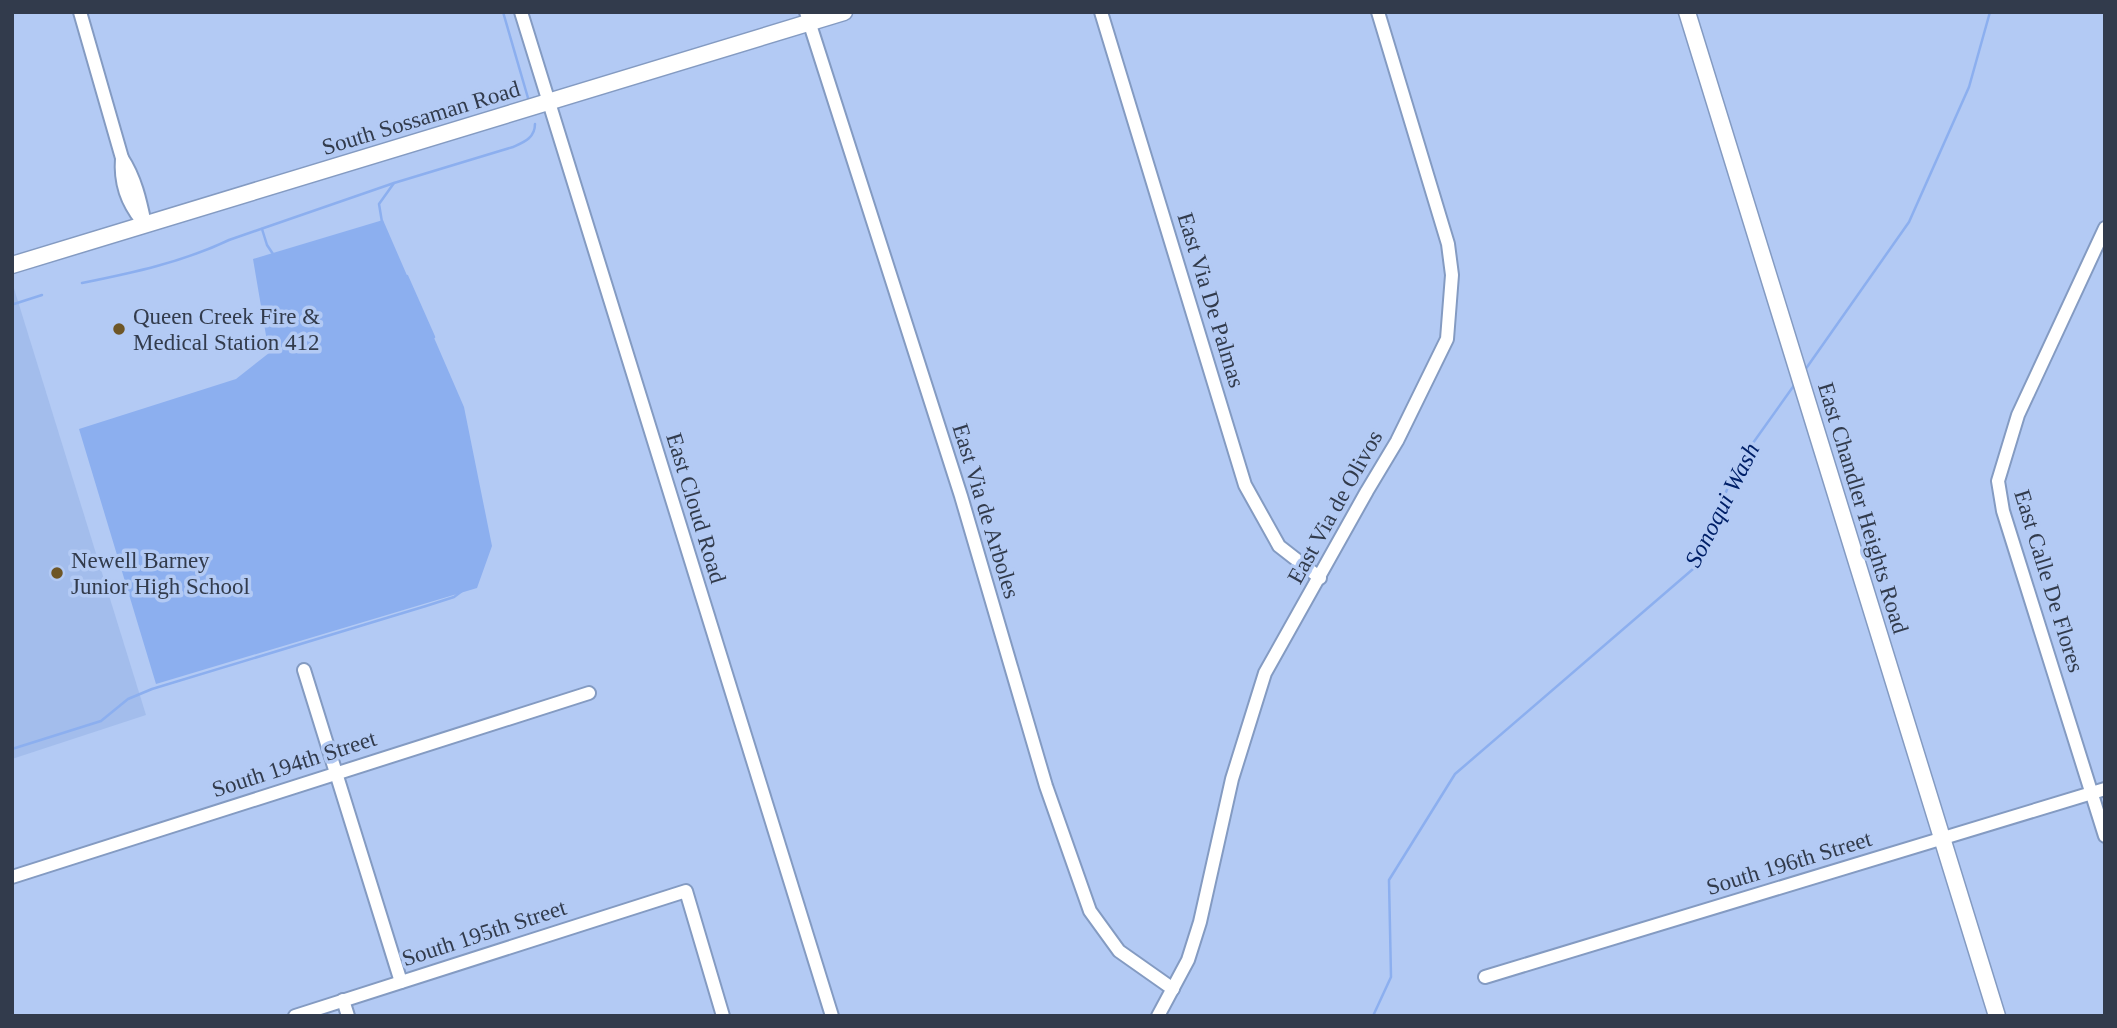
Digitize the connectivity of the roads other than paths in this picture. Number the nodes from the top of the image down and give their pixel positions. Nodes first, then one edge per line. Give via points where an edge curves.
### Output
1 (80, 12) edge
2 (522, 12) edge
3 (844, 12) edge
4 (1101, 12) edge
5 (1378, 12) edge
6 (1687, 12) edge
7 (808, 18) edge
8 (548, 103) junction
9 (145, 224) junction
10 (2105, 228) edge
11 (12, 265) edge
12 (1320, 578) junction
13 (304, 670) dead end
14 (589, 693) dead end
15 (336, 773) junction
16 (2105, 789) edge
17 (2091, 793) junction
18 (2105, 836) edge
19 (1943, 839) junction
20 (12, 877) edge
21 (1485, 977) dead end
22 (401, 982) junction
23 (1173, 989) junction
24 (343, 1000) junction
25 (295, 1016) edge
26 (348, 1016) edge
27 (723, 1016) edge
28 (832, 1016) edge
29 (1158, 1016) edge
30 (1997, 1016) edge

1 - 9 street via 122,158 121,176 130,206
2 - 8 street, East Cloud Road
3 - 7 main road, South Sossaman Road
4 - 12 street, East Via De Palmas via 1245,485 1279,546
5 - 12 street, East Via de Olivos via 1448,244 1452,275 1447,339 1397,441
6 - 19 main road, East Chandler Heights Road
7 - 8 main road, South Sossaman Road
7 - 23 street, East Via de Arboles via 961,496 1046,786 1090,911 1119,951
8 - 9 main road, South Sossaman Road
8 - 28 street, East Cloud Road
9 - 11 main road, South Sossaman Road
10 - 17 street, East Calle De Flores via 2018,415 1998,481 2003,511
12 - 23 street, East Via de Olivos via 1265,673 1232,779 1200,922
13 - 15 street
14 - 15 street, South 194th Street
15 - 20 street, South 194th Street
15 - 22 street
16 - 17 street, South 196th Street
17 - 18 street, East Calle De Flores
17 - 19 street, South 196th Street
19 - 21 street, South 196th Street
19 - 30 main road, East Chandler Heights Road
22 - 24 street, South 195th Street
22 - 27 street, South 195th Street via 686,891
23 - 29 street, East Via de Olivos
24 - 25 street, South 195th Street
24 - 26 street

